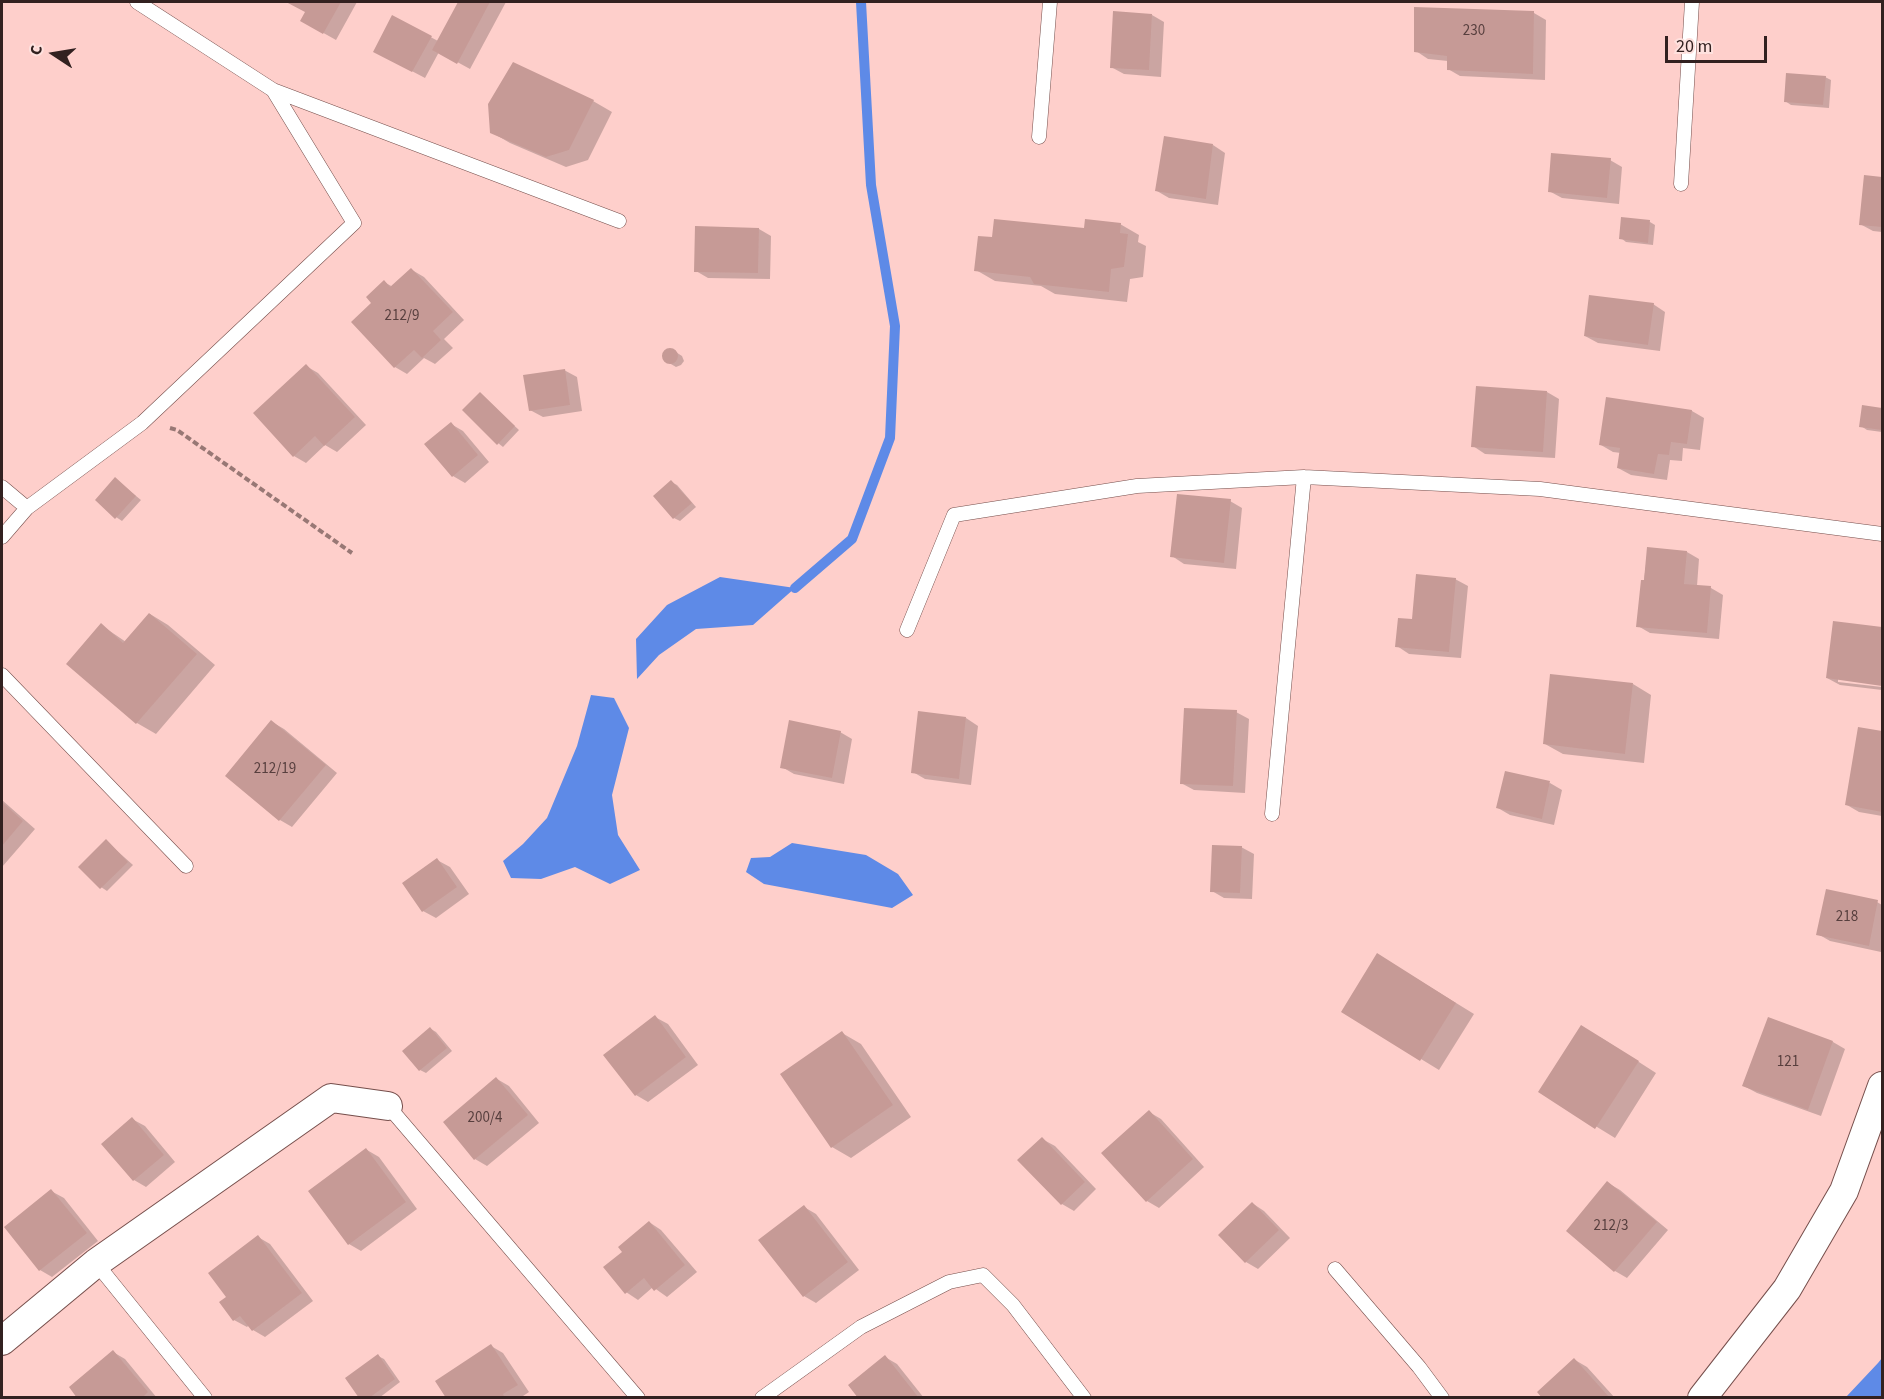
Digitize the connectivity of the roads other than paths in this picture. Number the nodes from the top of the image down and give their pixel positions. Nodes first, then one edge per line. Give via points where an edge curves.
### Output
1 (137, 2) edge
2 (1050, 2) edge
3 (1692, 2) edge
4 (273, 90) junction
5 (1039, 137) dead end
6 (1681, 184) dead end
7 (619, 221) dead end
8 (1304, 477) junction
9 (2, 487) edge
10 (27, 508) junction
11 (1882, 534) edge
12 (2, 537) edge
13 (907, 630) dead end
14 (2, 675) edge
15 (1272, 814) dead end
16 (186, 866) dead end
17 (1882, 1086) edge
18 (388, 1106) joint
19 (96, 1263) junction
20 (1335, 1269) dead end
21 (2, 1341) edge
22 (205, 1398) edge
23 (638, 1398) edge
24 (762, 1398) edge
25 (1084, 1398) edge
26 (1442, 1398) edge
27 (1702, 1398) edge

1 - 4 lane
2 - 5 lane
3 - 6 lane
4 - 7 lane
4 - 10 lane via 354,223 142,423
8 - 11 lane via 1540,489
8 - 13 lane via 1137,486 954,515
8 - 15 lane
9 - 10 lane
10 - 12 lane
14 - 16 lane
17 - 27 street via 1844,1191 1787,1289
18 - 19 street via 331,1098
18 - 23 lane
19 - 21 street
19 - 22 lane
20 - 26 lane
24 - 25 lane via 861,1327 949,1282 982,1275 1013,1305

